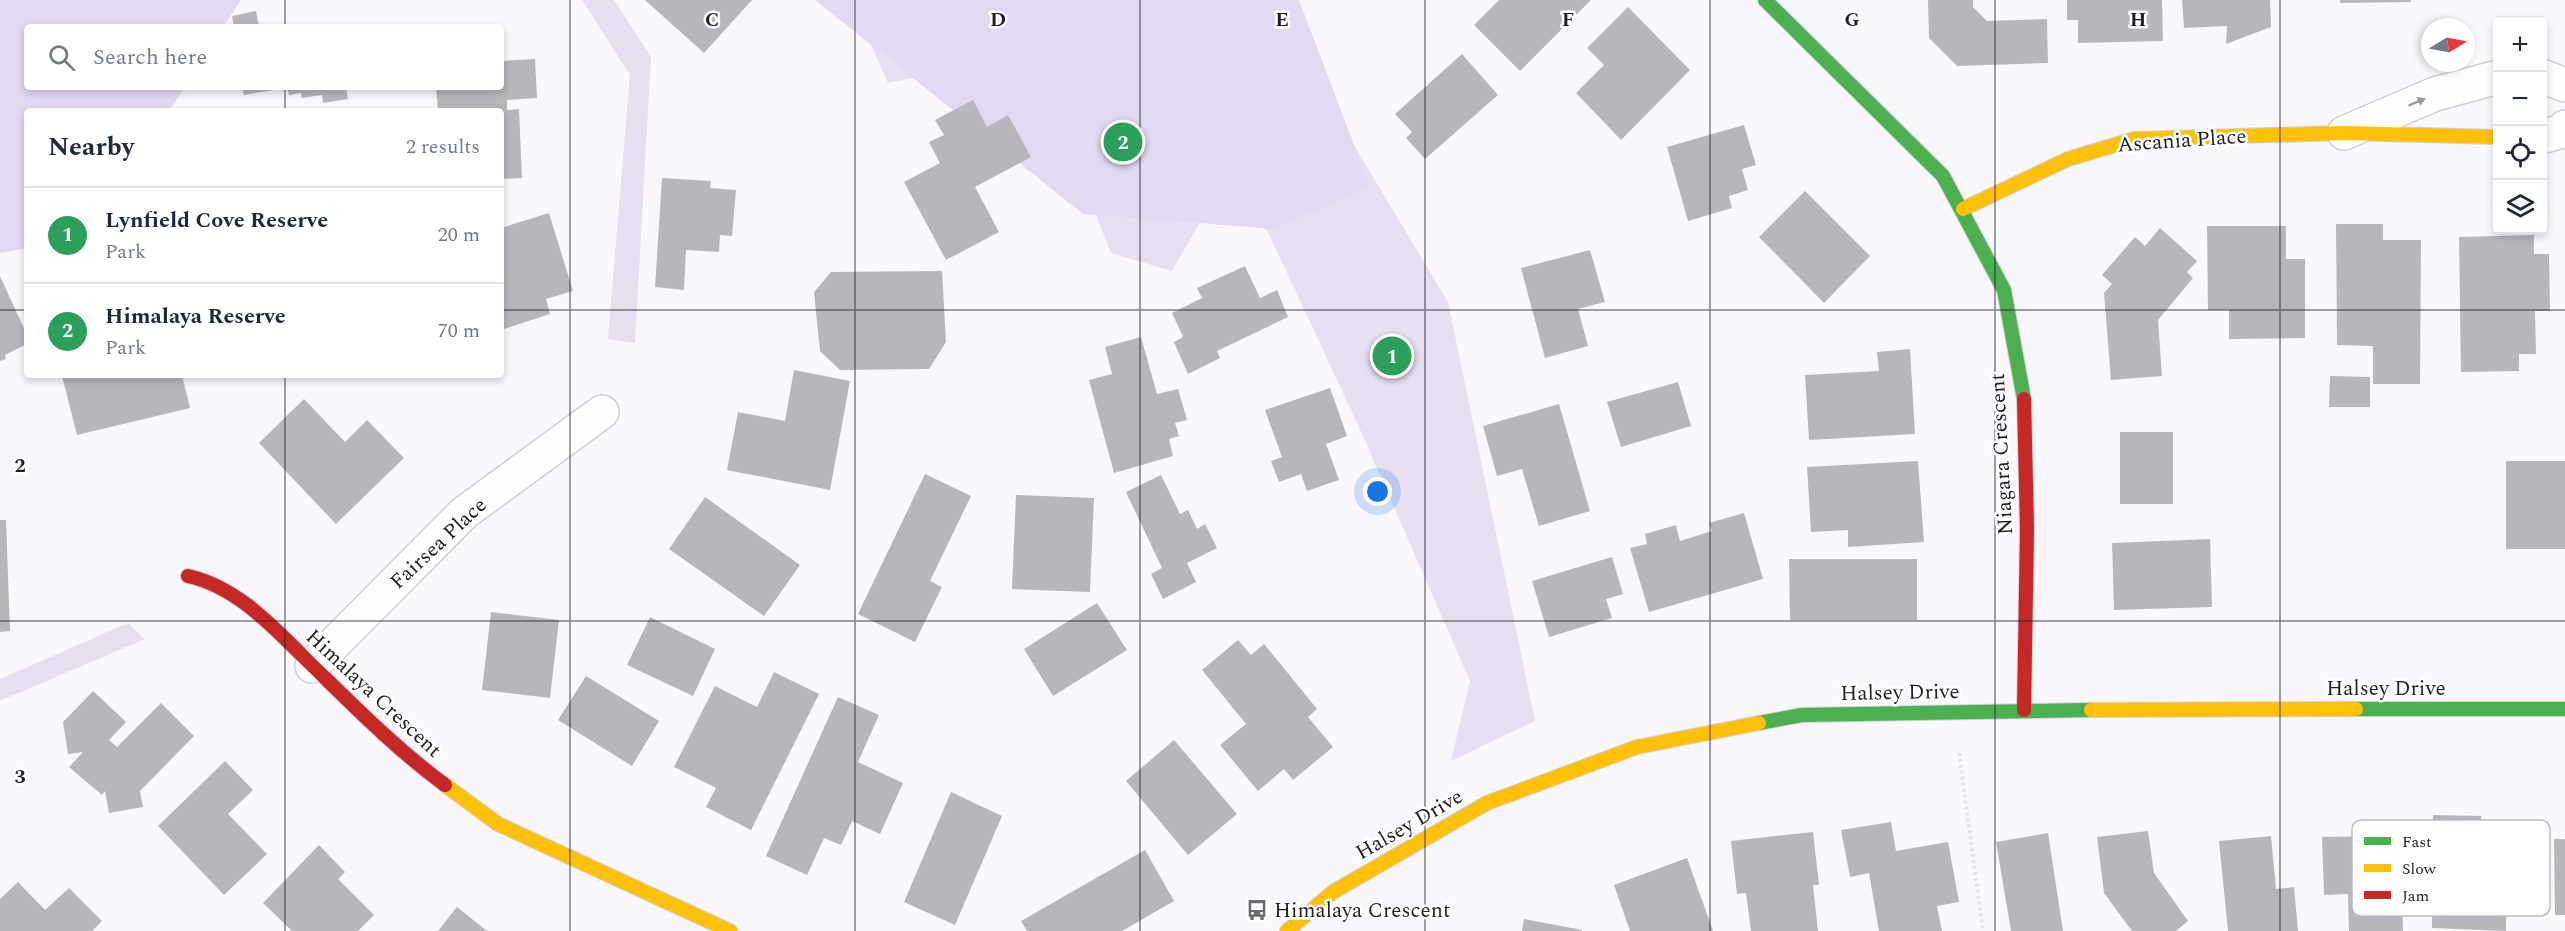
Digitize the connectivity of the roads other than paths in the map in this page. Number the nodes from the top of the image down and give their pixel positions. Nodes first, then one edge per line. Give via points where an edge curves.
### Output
1 (1765, 0) edge
2 (2493, 78) edge
3 (2547, 78) edge
4 (2565, 85) edge
5 (2565, 127) edge
6 (2344, 133) junction
7 (2547, 136) edge
8 (2493, 137) edge
9 (1963, 209) junction
10 (602, 412) dead end
11 (188, 576) dead end
12 (312, 666) junction
13 (2565, 709) edge
14 (2024, 710) junction
15 (730, 931) edge
16 (1287, 931) edge

1 - 9 street, Niagara Crescent via 1943,176
6 -> 2 street, Ascania Place via 2435,94
3 - 4 street
5 - 7 street via 2562,132
6 - 8 street, Ascania Place
6 - 9 street, Ascania Place via 2110,144 2064,159
9 - 14 street, Niagara Crescent via 2004,290 2024,398
10 - 12 street, Fairsea Place via 464,513
11 - 12 street, Himalaya Crescent via 210,581 237,597
12 - 15 street, Himalaya Crescent via 407,757 498,824
13 - 14 street, Halsey Drive
14 - 16 street, Halsey Drive via 1802,715 1637,747 1487,802 1333,892

